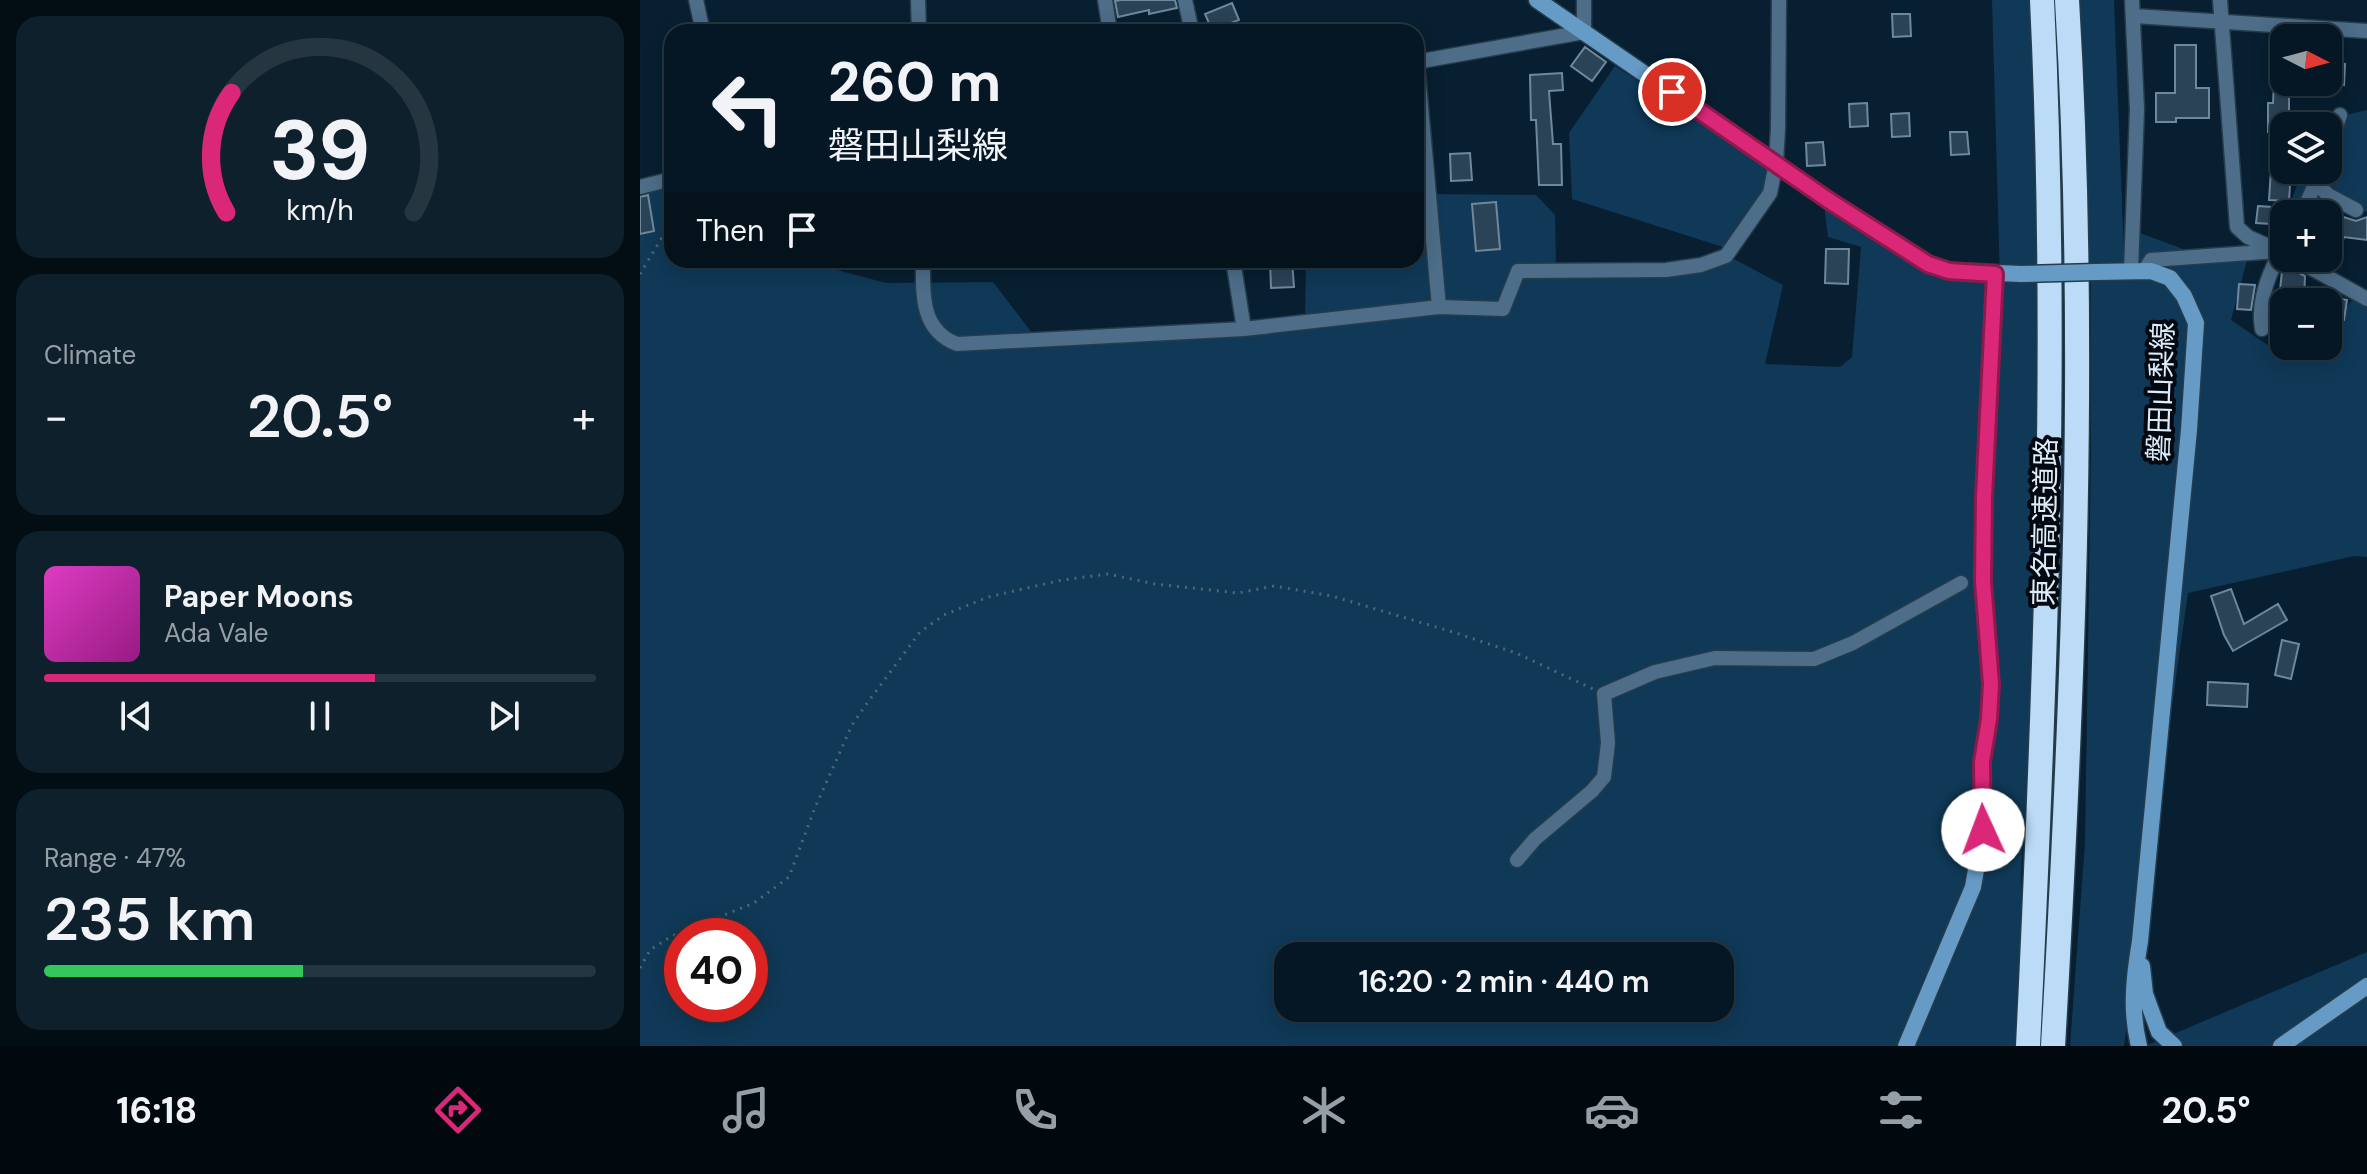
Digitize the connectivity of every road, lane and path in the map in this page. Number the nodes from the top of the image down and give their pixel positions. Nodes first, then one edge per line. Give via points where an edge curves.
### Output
1 (696, 0) edge
2 (918, 0) edge
3 (1105, 0) edge
4 (1185, 0) edge
5 (1537, 0) edge
6 (1584, 0) edge
7 (1779, 0) edge
8 (2042, 0) edge
9 (2067, 0) edge
10 (2132, 0) edge
11 (2220, 0) edge
12 (2134, 16) junction
13 (2221, 21) junction
14 (701, 24) edge
15 (919, 24) edge
16 (1109, 24) edge
17 (1190, 24) edge
18 (2367, 31) edge
19 (1584, 32) junction
20 (1424, 61) edge
21 (1424, 147) edge
22 (1776, 163) junction
23 (664, 181) edge
24 (2322, 184) edge
25 (640, 187) edge
26 (2356, 210) dead end
27 (664, 234) edge
28 (2270, 246) edge
29 (2270, 253) edge
30 (923, 268) edge
31 (1234, 268) edge
32 (2138, 271) junction
33 (2274, 272) edge
34 (2320, 272) edge
35 (640, 274) edge
36 (1995, 274) junction
37 (2367, 299) edge
38 (1439, 307) junction
39 (1244, 329) junction
40 (2262, 329) dead end
41 (1961, 583) dead end
42 (1604, 694) junction
43 (1517, 860) dead end
44 (2140, 941) junction
45 (640, 968) edge
46 (2367, 986) edge
47 (1906, 1046) edge
48 (2028, 1046) edge
49 (2053, 1046) edge
50 (2139, 1046) edge
51 (2174, 1046) edge
52 (2281, 1046) edge

1 - 14 street
2 - 15 street
3 - 16 street
4 - 17 street
5 - 19 main road, 磐田山梨線
6 - 19 street
7 - 22 street
8 - 48 highway, 東名高速道路 via 2051,450
9 - 49 highway, 東名高速道路 via 2076,222 2077,450
10 - 12 street
11 - 13 street
12 - 13 street
12 - 32 street
13 - 18 street
13 - 28 street via 2237,227
19 - 20 street
19 - 22 main road, 磐田山梨線
21 - 38 street
22 - 36 main road, 磐田山梨線 via 1928,264
22 - 38 street via 1770,193 1726,256 1666,270 1518,271 1503,309
23 - 25 street
24 - 26 street via 2328,195
27 - 35 path
29 - 32 street via 2151,260
30 - 39 street via 929,319 944,339 957,344
31 - 39 street
32 - 36 main road, 磐田山梨線, bridge
32 - 44 main road, 磐田山梨線 via 2170,278 2196,323
33 - 40 street via 2264,292
34 - 37 street
36 - 47 main road via 1984,497 1983,581 1991,684 1982,762 1983,830 1973,887
38 - 39 street
41 - 42 street via 1814,659 1715,658 1655,672
42 - 43 street via 1604,777
42 - 45 path via 1501,648 1332,596 1274,586 1238,593 1108,574 988,597 944,615 920,632 865,706 814,810 789,877 754,903 670,937 650,950
44 - 50 main road, 磐田山梨線 via 2132,990
44 - 51 main road, 磐田山梨線 via 2145,994 2159,1032
46 - 52 main road

